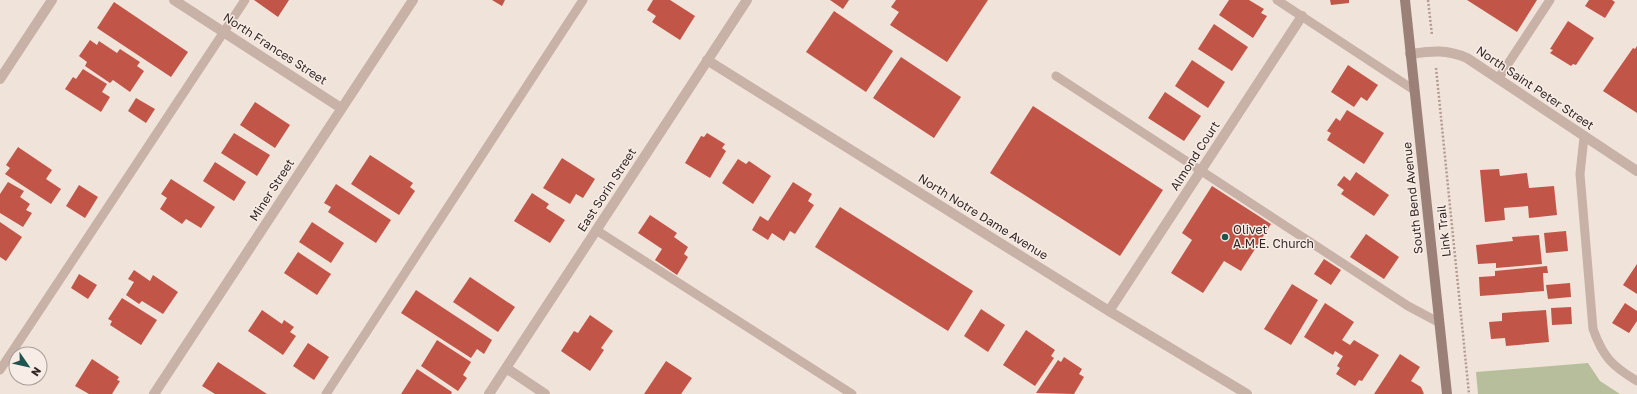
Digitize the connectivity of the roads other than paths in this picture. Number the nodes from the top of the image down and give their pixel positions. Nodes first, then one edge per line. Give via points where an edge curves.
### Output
1 (52, 0) edge
2 (174, 0) edge
3 (245, 0) edge
4 (412, 0) edge
5 (583, 0) edge
6 (747, 0) edge
7 (1277, 0) edge
8 (1405, 0) edge
9 (1550, 0) edge
10 (1302, 16) junction
11 (224, 32) junction
12 (1410, 54) junction
13 (707, 60) junction
14 (1056, 76) dead end
15 (1498, 78) junction
16 (0, 79) edge
17 (1414, 90) junction
18 (341, 108) junction
19 (1584, 136) junction
20 (1201, 170) junction
21 (1637, 171) edge
22 (596, 230) junction
23 (1109, 311) junction
24 (1438, 322) junction
25 (506, 368) junction
26 (0, 370) edge
27 (1637, 382) edge
28 (154, 394) edge
29 (326, 394) edge
30 (489, 394) edge
31 (545, 394) edge
32 (852, 394) edge
33 (1247, 394) edge
34 (1447, 394) edge

1 - 16 street
2 - 11 street, North Frances Street
3 - 11 lane
4 - 18 street, Miner Street
5 - 29 lane
6 - 13 street, East Sorin Street
7 - 10 lane
8 - 12 street, South Bend Avenue
9 - 15 lane
10 - 17 lane
10 - 20 street, Almond Court
11 - 18 street, North Frances Street
11 - 26 lane
12 - 15 street, North Saint Peter Street via 1454,52
12 - 17 street, South Bend Avenue
13 - 22 street, East Sorin Street
13 - 23 street, North Notre Dame Avenue
14 - 20 lane
15 - 19 street, North Saint Peter Street
17 - 24 street, South Bend Avenue
18 - 28 street, Miner Street
19 - 21 street, North Saint Peter Street
19 - 27 lane via 1580,174 1593,329 1598,345 1607,359
20 - 23 street, Almond Court
20 - 24 lane via 1408,306
22 - 25 street, East Sorin Street
22 - 32 lane
23 - 33 street, North Notre Dame Avenue
24 - 34 street, South Bend Avenue
25 - 30 street, East Sorin Street
25 - 31 street

